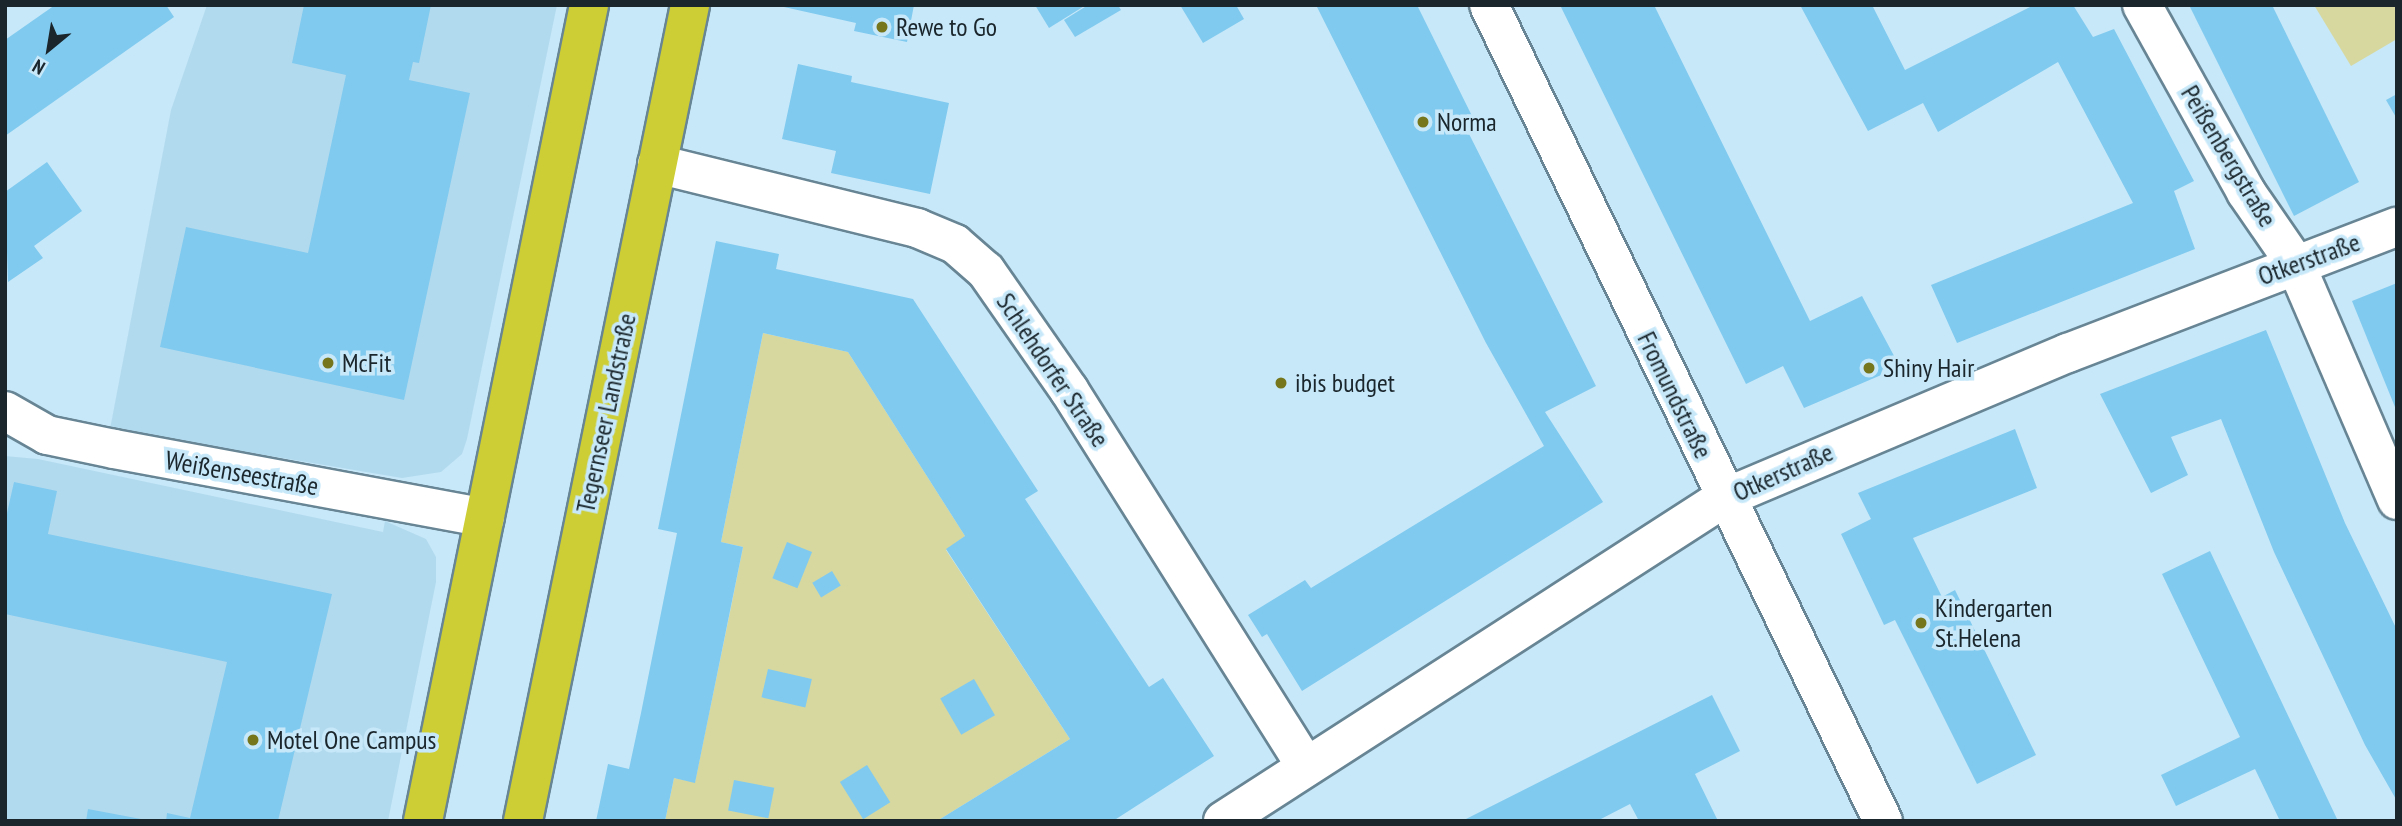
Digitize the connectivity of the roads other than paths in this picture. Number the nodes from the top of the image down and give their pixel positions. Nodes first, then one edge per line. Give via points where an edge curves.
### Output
1 (589, 5) edge
2 (690, 5) edge
3 (1489, 5) edge
4 (2142, 5) edge
5 (657, 164) junction
6 (2397, 227) edge
7 (2295, 263) junction
8 (5, 411) edge
9 (1724, 498) junction
10 (2397, 500) edge
11 (485, 517) junction
12 (1306, 767) junction
13 (423, 821) edge
14 (523, 821) edge
15 (1223, 821) edge
16 (1883, 821) edge

1 - 11 highway
2 - 5 highway, Tegernseer Landstraße
3 - 9 street, Fromundstraße
4 - 7 street, Peißenbergstraße via 2246,192
5 - 12 street, Schlehdorfer Straße via 917,228 955,244 986,271 1069,390
5 - 14 highway, Tegernseer Landstraße
6 - 7 street, Otkerstraße
7 - 9 street, Otkerstraße
7 - 10 street, Peißenbergstraße
8 - 11 street, Weißenseestraße via 47,435 74,441
9 - 12 street, Otkerstraße
9 - 16 street, Fromundstraße
11 - 13 highway
12 - 15 street, Otkerstraße

